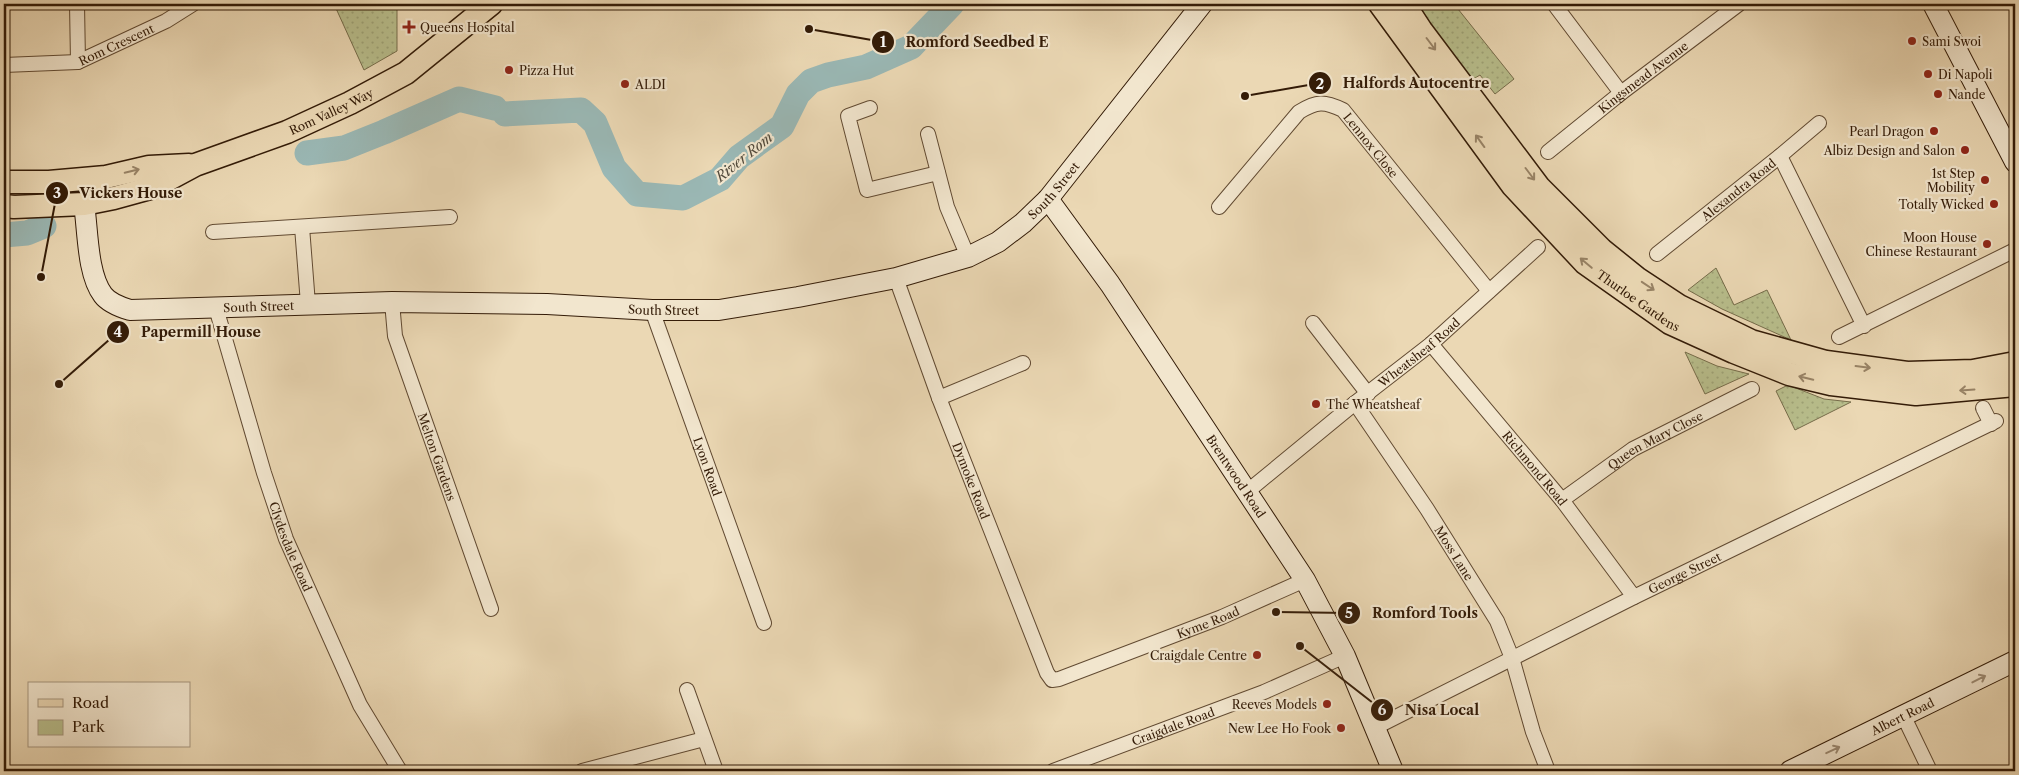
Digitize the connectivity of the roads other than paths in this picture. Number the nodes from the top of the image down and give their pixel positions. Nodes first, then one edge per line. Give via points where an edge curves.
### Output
1 (77, 4) edge
2 (193, 4) edge
3 (491, 4) edge
4 (506, 4) edge
5 (1202, 4) edge
6 (1380, 4) edge
7 (1404, 4) edge
8 (1554, 4) edge
9 (1739, 4) edge
10 (1933, 4) edge
11 (454, 34) junction
12 (78, 62) junction
13 (4, 65) edge
14 (1621, 93) junction
15 (870, 108) dead end
16 (1819, 123) dead end
17 (928, 134) dead end
18 (1548, 152) dead end
19 (1780, 156) junction
20 (2015, 162) edge
21 (195, 165) junction
22 (938, 173) junction
23 (4, 182) edge
24 (49, 182) junction
25 (1048, 199) junction
26 (84, 204) junction
27 (4, 206) edge
28 (1219, 207) dead end
29 (450, 217) dead end
30 (302, 227) junction
31 (213, 232) dead end
32 (1538, 247) dead end
33 (2015, 250) edge
34 (1657, 254) dead end
35 (968, 257) junction
36 (896, 278) junction
37 (1489, 291) junction
38 (392, 302) junction
39 (308, 304) junction
40 (216, 308) junction
41 (652, 310) junction
42 (1313, 322) dead end
43 (1864, 326) junction
44 (1839, 337) dead end
45 (1431, 344) junction
46 (1023, 363) dead end
47 (2015, 363) edge
48 (2015, 385) edge
49 (1752, 389) dead end
50 (1368, 394) junction
51 (939, 398) junction
52 (1355, 403) junction
53 (1983, 408) dead end
54 (1248, 491) junction
55 (1562, 500) junction
56 (1306, 580) junction
57 (1634, 597) junction
58 (491, 609) dead end
59 (764, 623) dead end
60 (1345, 656) junction
61 (1512, 658) junction
62 (2015, 661) edge
63 (1052, 680) joint
64 (687, 690) dead end
65 (1904, 717) junction
66 (1376, 727) junction
67 (704, 738) junction
68 (400, 771) edge
69 (582, 771) edge
70 (716, 771) edge
71 (1053, 771) edge
72 (1393, 771) edge
73 (1548, 771) edge
74 (1790, 771) edge
75 (1930, 771) edge

1 - 12 street
2 - 12 street, Rom Crescent via 166,21
3 - 11 main road, Rom Valley Way
4 - 11 main road, Rom Valley Way
5 - 25 street, South Street
48 -> 6 main road, Thurloe Gardens via 1916,394 1831,384 1789,374 1670,323 1585,263 1513,186
7 -> 47 main road, Thurloe Gardens via 1539,186 1602,250 1679,306 1751,341 1826,362 1907,373 1973,371
8 - 14 street
9 - 14 street, Kingsmead Avenue
10 - 20 street
11 - 21 main road, Rom Valley Way via 406,73 350,103 287,132
12 - 13 street, Rom Crescent
14 - 18 street, Kingsmead Avenue
15 - 22 street via 848,116 867,190
16 - 19 street, Alexandra Road
17 - 22 street
19 - 34 street, Alexandra Road
19 - 43 street
24 -> 21 main road, Rom Valley Way
21 - 26 main road, Rom Valley Way via 154,187
22 - 35 street via 947,207
23 - 24 main road, Rom Valley Way
24 - 26 main road, Rom Valley Way via 67,190
25 - 35 street, South Street via 998,242
25 - 54 street, Brentwood Road via 1110,284
26 - 27 main road, Rom Valley Way
26 - 40 street, South Street via 92,265 104,296 130,310
28 - 37 street, Lennox Close via 1299,112 1313,103 1331,105 1343,110
29 - 30 street
30 - 31 street
30 - 39 street
32 - 37 street, Wheatsheaf Road
33 - 43 street
35 - 36 street, South Street
36 - 41 street, South Street via 718,310
36 - 51 street, Dymoke Road
37 - 45 street, Wheatsheaf Road
38 - 39 street, South Street
38 - 41 street, South Street via 547,304
38 - 58 street, Melton Gardens via 395,336
39 - 40 street, South Street
40 - 68 street, Clydesdale Road via 286,539 360,705
41 - 59 street, Lyon Road
42 - 50 street
43 - 44 street
45 - 50 street, Wheatsheaf Road
45 - 55 street, Richmond Road
46 - 51 street
49 - 55 street, Queen Mary Close via 1633,449
50 - 52 street, Wheatsheaf Road
51 - 63 street, Dymoke Road
52 - 54 street, Wheatsheaf Road
52 - 61 street, Moss Lane via 1497,621
53 - 57 street, George Street via 1993,423
54 - 56 street, Brentwood Road
55 - 57 street, Richmond Road
56 - 60 street, Brentwood Road
56 - 63 street, Kyme Road via 1222,617
57 - 61 street, George Street
60 - 66 street, Brentwood Road
60 - 71 street, Craigdale Road via 1264,692
61 - 66 street, George Street
61 - 73 street, Moss Lane
65 -> 62 street, Albert Road
64 - 67 street
74 -> 65 street, Albert Road
65 - 75 street
66 - 72 street, Brentwood Road
67 - 69 street
67 - 70 street

